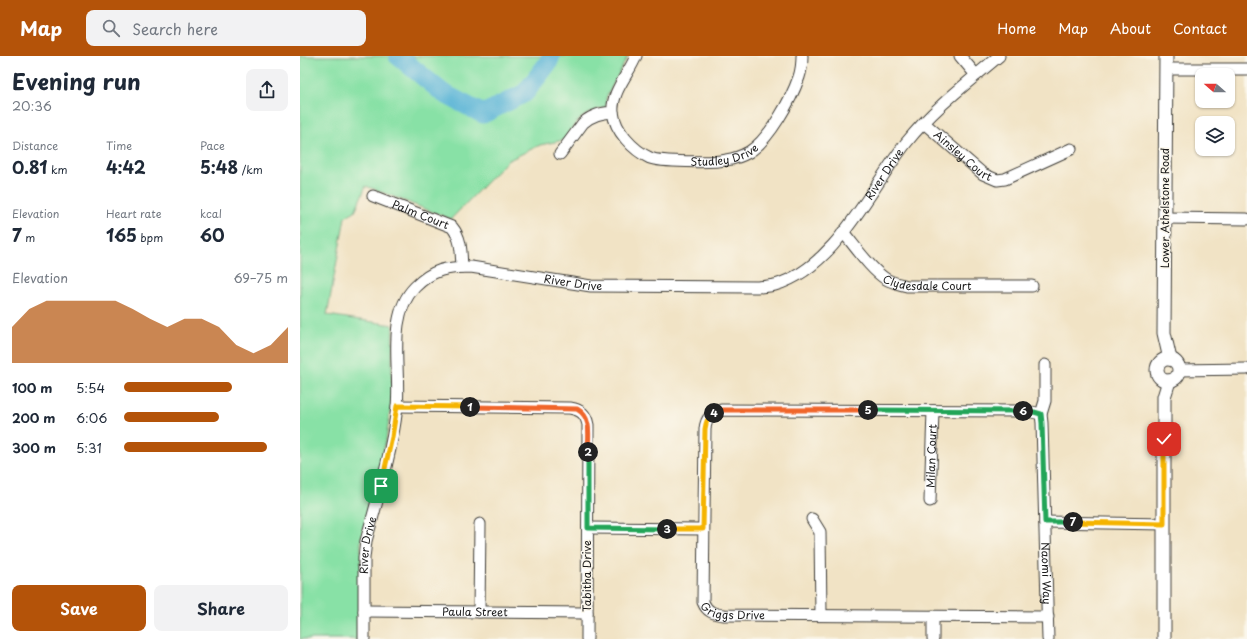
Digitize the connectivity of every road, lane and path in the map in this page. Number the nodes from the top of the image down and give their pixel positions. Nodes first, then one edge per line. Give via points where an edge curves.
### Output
1 (636, 56) edge
2 (802, 56) edge
3 (960, 56) edge
4 (999, 56) edge
5 (1166, 56) edge
6 (1166, 69) junction
7 (1247, 69) edge
8 (976, 75) junction
9 (613, 112) junction
10 (924, 123) junction
11 (1071, 149) dead end
12 (560, 154) dead end
13 (372, 196) dead end
14 (1166, 218) junction
15 (1247, 219) edge
16 (843, 232) junction
17 (462, 267) junction
18 (1032, 286) dead end
19 (1170, 359) junction
20 (1046, 365) dead end
21 (1247, 369) edge
22 (1179, 370) junction
23 (1169, 381) junction
24 (397, 406) junction
25 (933, 410) junction
26 (1041, 414) junction
27 (930, 501) dead end
28 (812, 519) dead end
29 (1045, 522) junction
30 (480, 524) dead end
31 (1164, 524) junction
32 (588, 528) junction
33 (703, 529) junction
34 (364, 611) junction
35 (479, 612) junction
36 (587, 613) junction
37 (821, 615) junction
38 (933, 616) junction
39 (1048, 617) junction
40 (364, 639) edge
41 (587, 639) edge
42 (933, 639) edge
43 (1048, 639) edge
44 (1164, 639) edge

1 - 9 street via 616,93
2 - 9 street, Studley Drive via 799,76 769,134 748,152 726,160 662,161 650,158 624,137
3 - 8 street
4 - 8 street, River Drive
5 - 6 street, Lower Athelstone Road
6 - 7 street
6 - 14 street, Lower Athelstone Road
8 - 10 street, River Drive
9 - 12 street via 601,113 587,119
10 - 11 street, Ainsley Court via 976,168 997,180 1005,179
10 - 16 street, River Drive via 906,143
13 - 17 street, Palm Court via 452,227 461,248
14 - 15 street
14 - 19 street, Lower Athelstone Road via 1164,333
16 - 17 street, River Drive via 827,252 797,275 775,285 756,288 592,286
16 - 18 street, Clydesdale Court via 876,271 895,283 907,286
17 - 24 street, River Drive via 443,269 424,278 409,293 403,305 397,330
19 - 22 street via 1177,363
19 - 23 street via 1164,359 1157,370 1160,377
20 - 26 street, Naomi Way via 1045,401
21 - 22 street
22 - 23 street via 1175,378
23 - 31 street via 1164,397
24 - 32 street, Tabitha Drive via 570,408 583,412 588,425
24 - 34 street, River Drive via 392,437 366,541
25 - 26 street, Griggs Drive via 1027,411
25 - 27 street, Milan Court
25 - 33 street, Griggs Drive via 721,410 715,413 706,422 705,429
26 - 29 street, Naomi Way
28 - 37 street via 820,532
29 - 31 street
29 - 39 street, Naomi Way
30 - 35 street
31 - 44 street
32 - 33 street
32 - 36 street, Tabitha Drive
33 - 37 street, Griggs Drive via 703,602 711,612 724,616
34 - 35 street, Paula Street
34 - 40 street, River Drive
35 - 36 street, Paula Street
36 - 41 street, Tabitha Drive
37 - 38 street, Griggs Drive
38 - 39 street, Griggs Drive
38 - 42 street
39 - 43 street, Naomi Way

